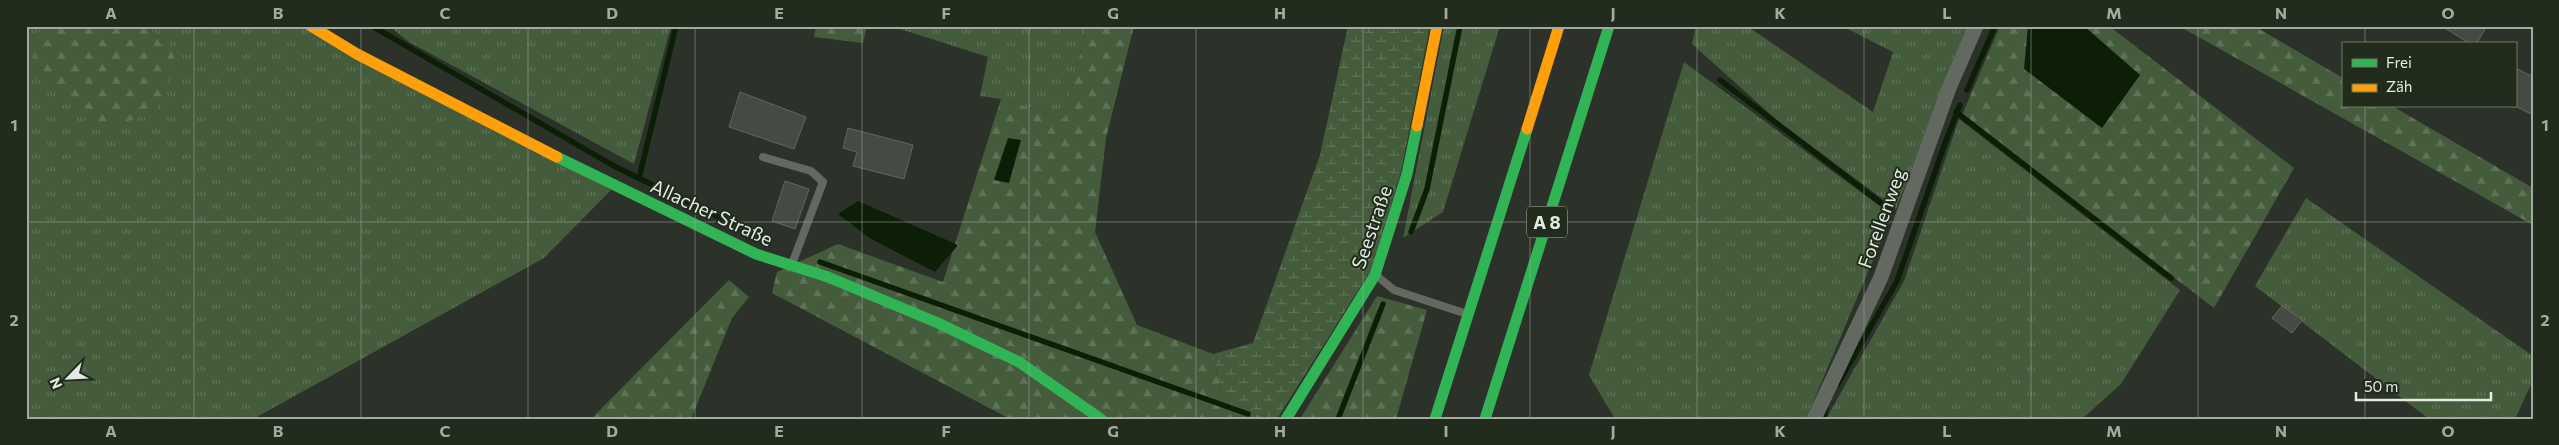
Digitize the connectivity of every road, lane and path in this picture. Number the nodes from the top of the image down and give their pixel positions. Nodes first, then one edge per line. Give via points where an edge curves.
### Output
1 (311, 26) edge
2 (1437, 26) edge
3 (1559, 26) edge
4 (1609, 26) edge
5 (1976, 26) edge
6 (763, 157) dead end
7 (791, 266) junction
8 (1375, 275) junction
9 (1468, 315) junction
10 (1101, 419) edge
11 (1286, 419) edge
12 (1435, 419) edge
13 (1485, 419) edge
14 (1814, 419) edge

1 - 7 main road, Allacher Straße via 356,54 522,140 756,254
2 - 8 main road, Seestraße via 1407,174
3 - 9 main road, A 8
4 - 13 main road, A 8
5 - 14 street, Forellenweg via 1949,88 1881,277
6 - 7 lane via 812,171 823,182
7 - 10 main road, Allacher Straße via 828,277 1020,362
8 - 9 lane via 1394,290
8 - 11 main road, Seestraße
9 - 12 main road, A 8

